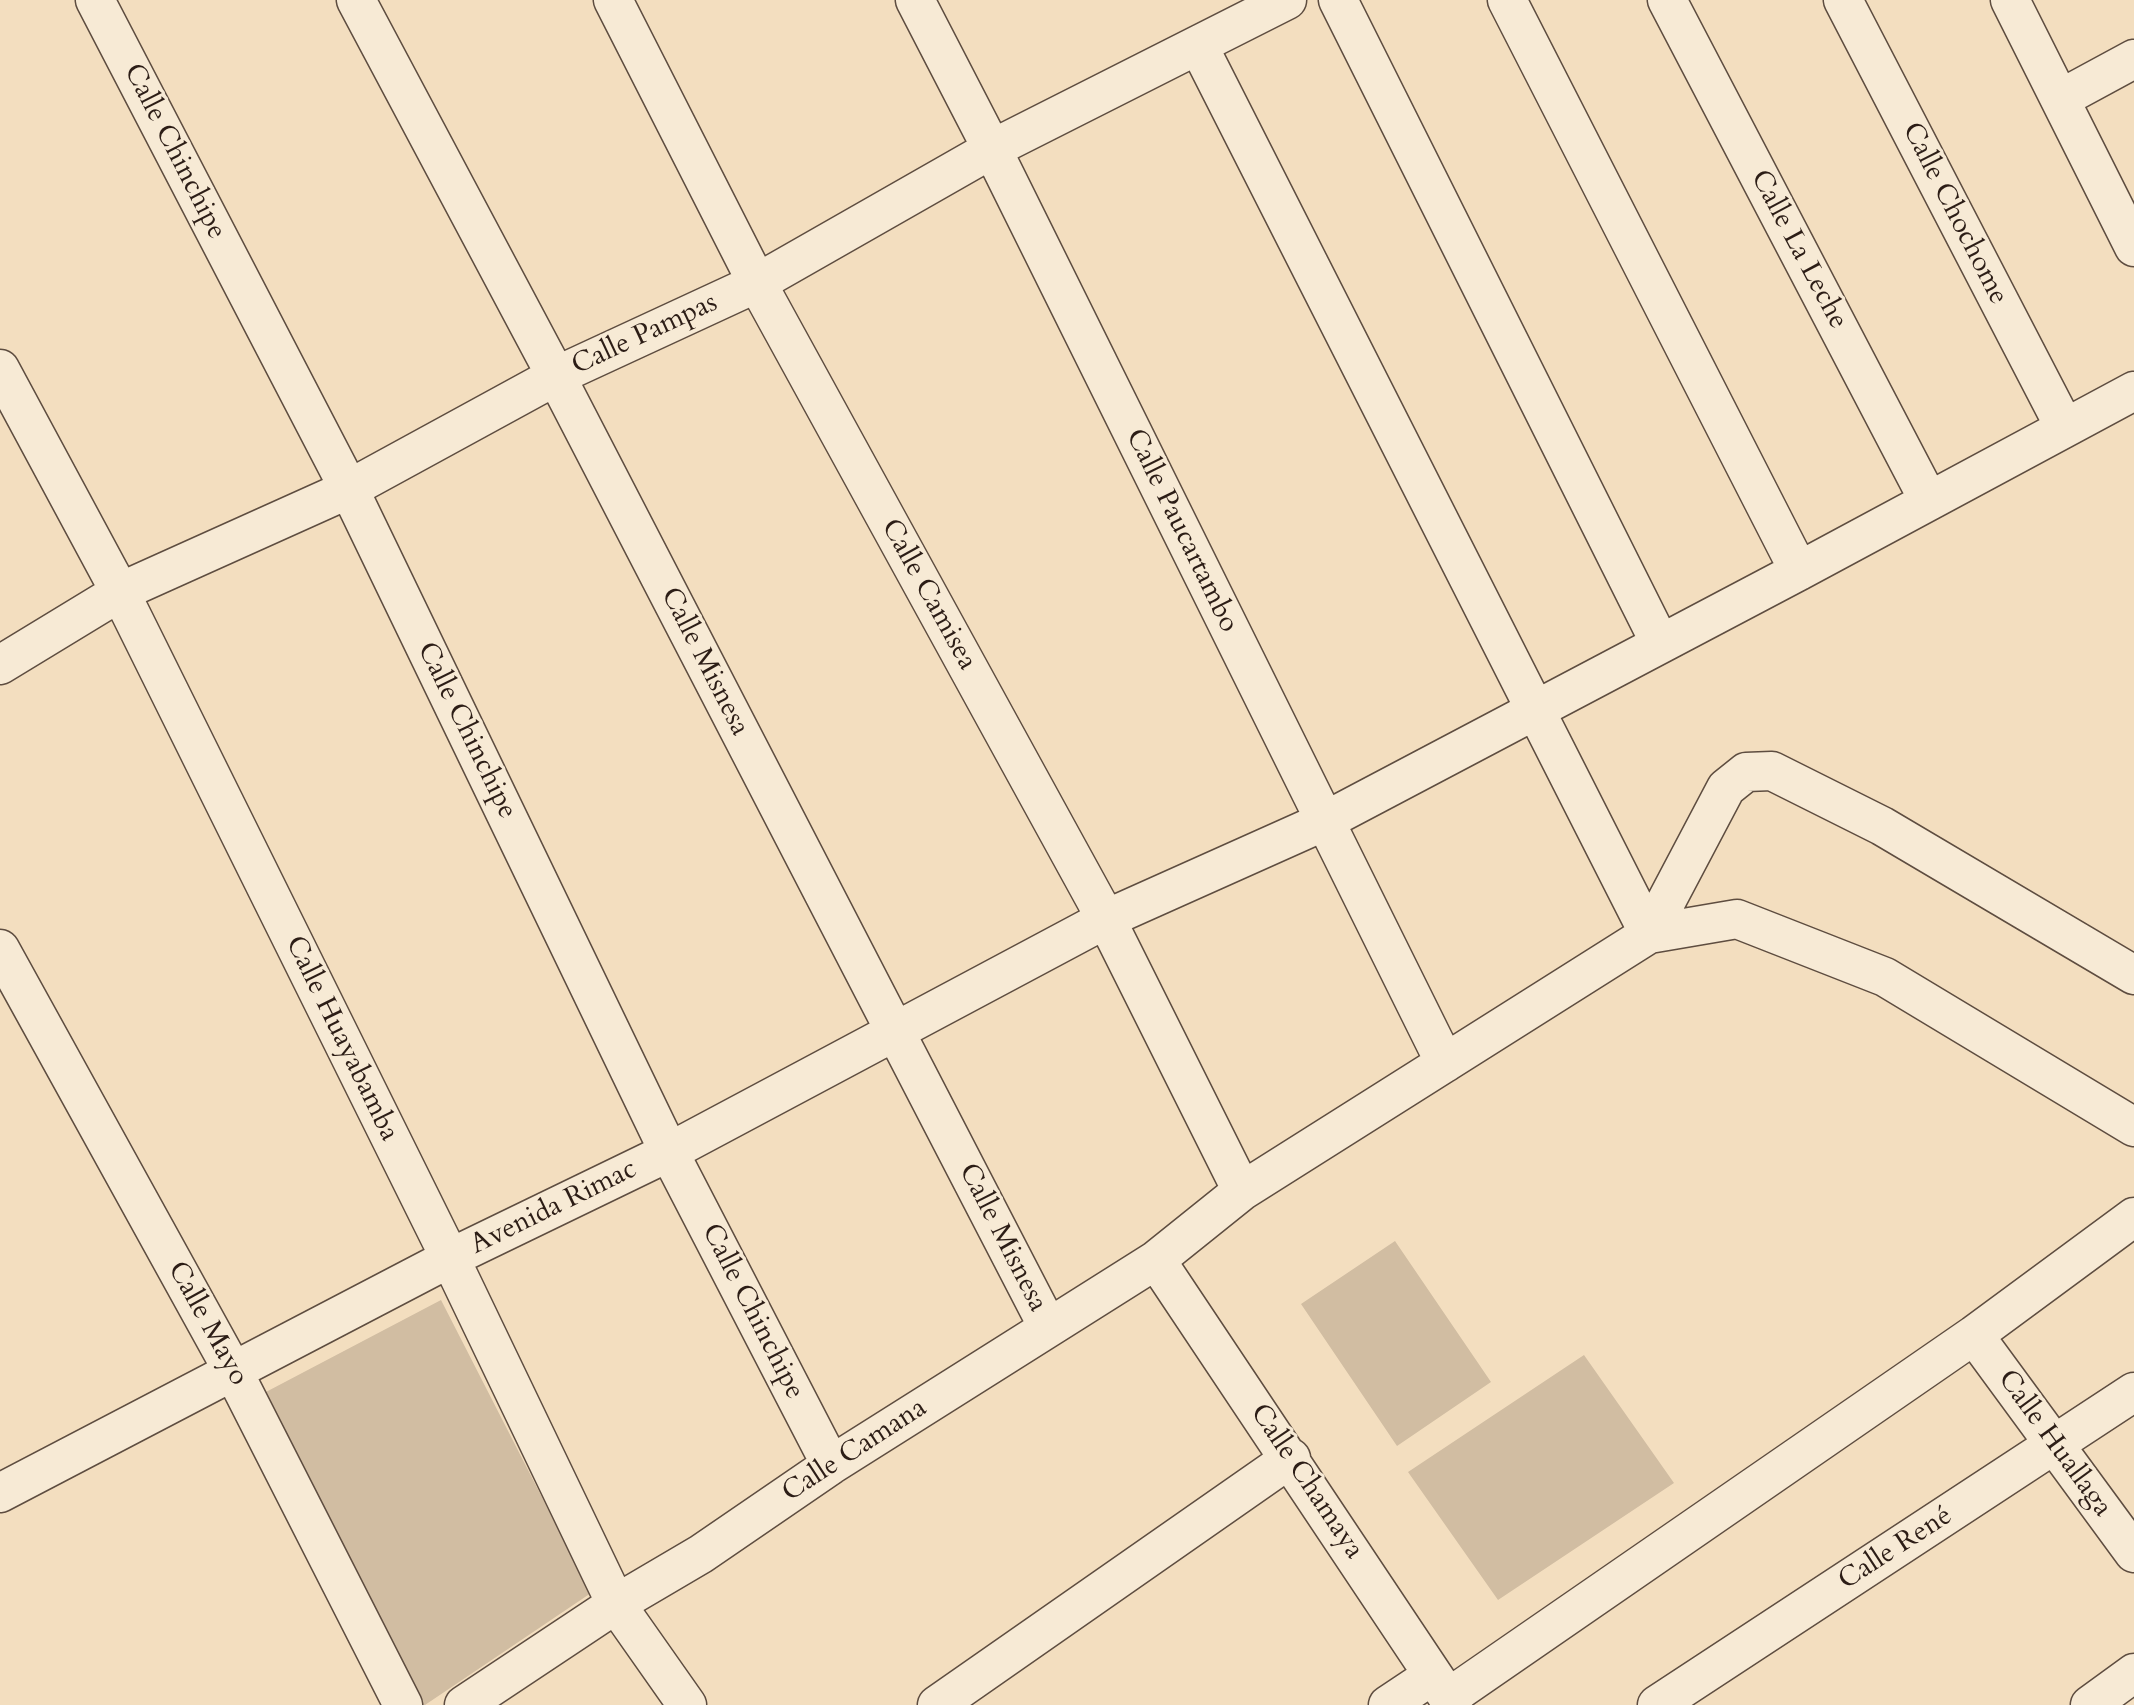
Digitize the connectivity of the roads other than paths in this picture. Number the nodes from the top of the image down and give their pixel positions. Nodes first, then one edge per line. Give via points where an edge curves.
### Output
1 (95, 0) edge
2 (356, 0) edge
3 (613, 0) edge
4 (1287, 0) edge
5 (1338, 0) edge
6 (1507, 0) edge
7 (1667, 0) edge
8 (1843, 0) edge
9 (2010, 0) edge
10 (921, 2) edge
11 (1198, 45) junction
12 (2134, 59) edge
13 (2060, 99) junction
14 (992, 149) junction
15 (2132, 236) edge
16 (757, 283) junction
17 (0, 369) edge
18 (556, 376) junction
19 (2134, 391) edge
20 (2065, 428) junction
21 (349, 489) junction
22 (1929, 501) junction
23 (1799, 571) junction
24 (120, 592) junction
25 (1660, 643) junction
26 (0, 665) edge
27 (1535, 709) junction
28 (1325, 821) junction
29 (1106, 919) junction
30 (1649, 934) junction
31 (0, 949) edge
32 (2134, 975) edge
33 (896, 1032) junction
34 (1445, 1063) junction
35 (2134, 1127) edge
36 (669, 1152) junction
37 (1242, 1191) junction
38 (2134, 1217) edge
39 (450, 1258) junction
40 (1156, 1260) junction
41 (1048, 1327) junction
42 (1974, 1335) junction
43 (233, 1371) junction
44 (2134, 1392) edge
45 (2055, 1446) junction
46 (1291, 1458) junction
47 (831, 1465) junction
48 (3, 1485) edge
49 (2134, 1553) edge
50 (616, 1604) junction
51 (2134, 1673) edge
52 (1445, 1692) edge
53 (403, 1705) edge
54 (464, 1705) edge
55 (687, 1705) edge
56 (937, 1705) edge
57 (1388, 1705) edge
58 (1657, 1705) edge
59 (2090, 1705) edge

1 - 21 street, Calle Chinchipe
2 - 18 street, Calle Misnesa
3 - 16 street, Calle Camisea
4 - 11 street, Calle Pampas
5 - 25 street
6 - 23 street
7 - 22 street, Calle La Leche
8 - 20 street, Calle Chochome
9 - 13 street
10 - 14 street, Calle Paucartambo
11 - 14 street, Calle Pampas
11 - 27 street
12 - 13 street
13 - 15 street
14 - 16 street, Calle Pampas
14 - 28 street, Calle Paucartambo
16 - 18 street, Calle Pampas
16 - 29 street, Calle Camisea
17 - 24 street, Calle Huayabamba
18 - 21 street, Calle Pampas
18 - 33 street, Calle Misnesa
19 - 20 street, Avenida Rimac
20 - 22 street, Avenida Rimac
21 - 24 street, Calle Pampas
21 - 36 street, Calle Chinchipe
22 - 23 street, Avenida Rimac
23 - 25 street, Avenida Rimac
24 - 26 street, Calle Pampas
24 - 39 street, Calle Huayabamba
25 - 27 street, Avenida Rimac
27 - 28 street, Avenida Rimac
27 - 30 street
28 - 29 street, Avenida Rimac
28 - 34 street, Calle Paucartambo
29 - 33 street, Avenida Rimac
29 - 37 street, Calle Camisea
30 - 32 street via 1726,788 1746,772 1772,771 1882,826
30 - 34 street, Calle Camana
30 - 35 street via 1737,919 1885,977
31 - 43 street, Calle Mayo
33 - 36 street, Avenida Rimac
33 - 41 street, Calle Misnesa
34 - 37 street, Calle Camana
36 - 39 street, Avenida Rimac
36 - 47 street, Calle Chinchipe
37 - 40 street, Calle Camana
38 - 42 street
39 - 43 street, Avenida Rimac
39 - 50 street, Calle Huayabamba
40 - 41 street, Calle Camana
40 - 46 street, Calle Chamaya
41 - 47 street, Calle Camana
42 - 45 street, Calle Huallaga
42 - 52 street
43 - 48 street, Avenida Rimac
43 - 53 street, Calle Mayo
44 - 45 street, Calle René
45 - 49 street, Calle Huallaga
45 - 58 street, Calle René
46 - 52 street, Calle Chamaya
46 - 56 street
47 - 50 street, Calle Camana via 701,1554
50 - 54 street, Calle Camana
50 - 55 street, Calle Huayabamba
51 - 59 street
52 - 57 street

